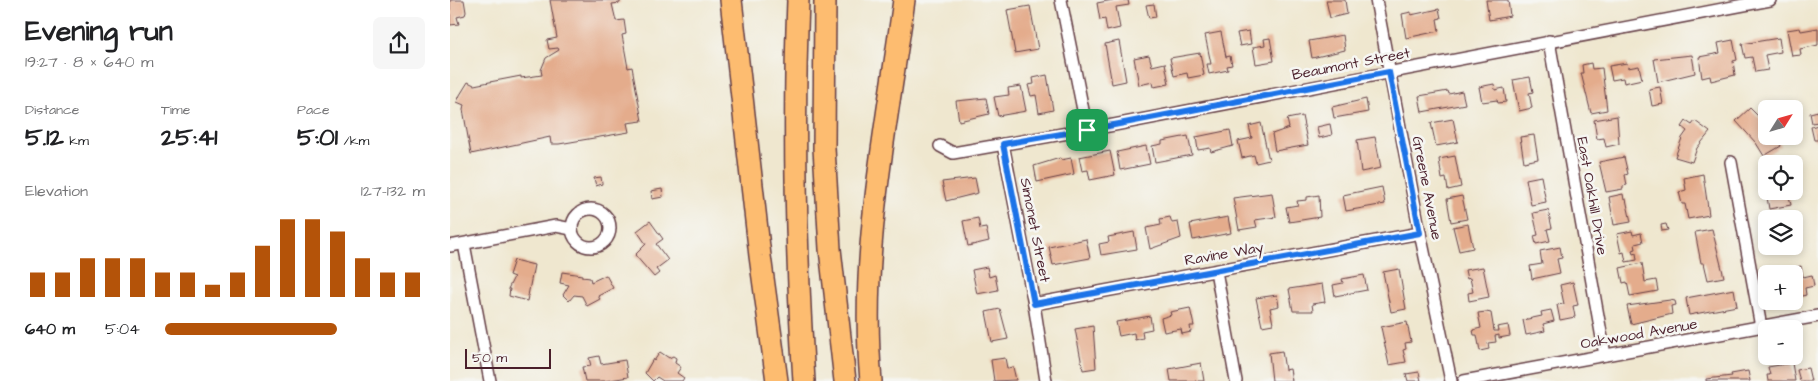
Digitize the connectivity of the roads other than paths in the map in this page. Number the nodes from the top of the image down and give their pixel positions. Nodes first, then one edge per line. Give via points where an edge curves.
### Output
1 (731, 0) edge
2 (798, 0) edge
3 (825, 0) edge
4 (904, 0) edge
5 (1061, 0) edge
6 (1376, 0) edge
7 (1770, 0) edge
8 (1549, 41) junction
9 (1389, 72) junction
10 (1087, 130) junction
11 (1003, 144) junction
12 (940, 146) dead end
13 (1731, 162) dead end
14 (572, 229) dead end
15 (1420, 233) junction
16 (464, 244) junction
17 (450, 246) edge
18 (1216, 271) junction
19 (1034, 304) junction
20 (1818, 316) edge
21 (1760, 320) edge
22 (1797, 320) edge
23 (1758, 328) edge
24 (1605, 355) junction
25 (490, 381) edge
26 (778, 381) edge
27 (804, 381) edge
28 (845, 381) edge
29 (871, 381) edge
30 (1046, 381) edge
31 (1236, 381) edge
32 (1451, 381) edge
33 (1464, 381) edge

1 - 26 highway via 760,256
2 - 27 highway via 794,166
3 - 28 highway via 824,148 830,249
4 - 29 highway via 872,222 868,314
5 - 10 street
6 - 9 street, Greene Avenue
7 - 8 street, Beaumont Street
8 - 9 street, Beaumont Street
8 - 24 street, East Oakhill Drive
9 - 10 street, Beaumont Street
9 - 15 street, Greene Avenue
10 - 11 street, Beaumont Street
11 - 12 street, Beaumont Street via 954,153
11 - 19 street, Simonet Street
13 - 21 street
14 - 16 street via 556,226
15 - 18 street, Ravine Way
15 - 32 street, Greene Avenue
16 - 17 street
16 - 25 street
18 - 19 street, Ravine Way
18 - 31 street
19 - 30 street, Simonet Street
20 - 22 street, Oakwood Avenue
23 - 24 street, Oakwood Avenue
24 - 33 street, Oakwood Avenue

